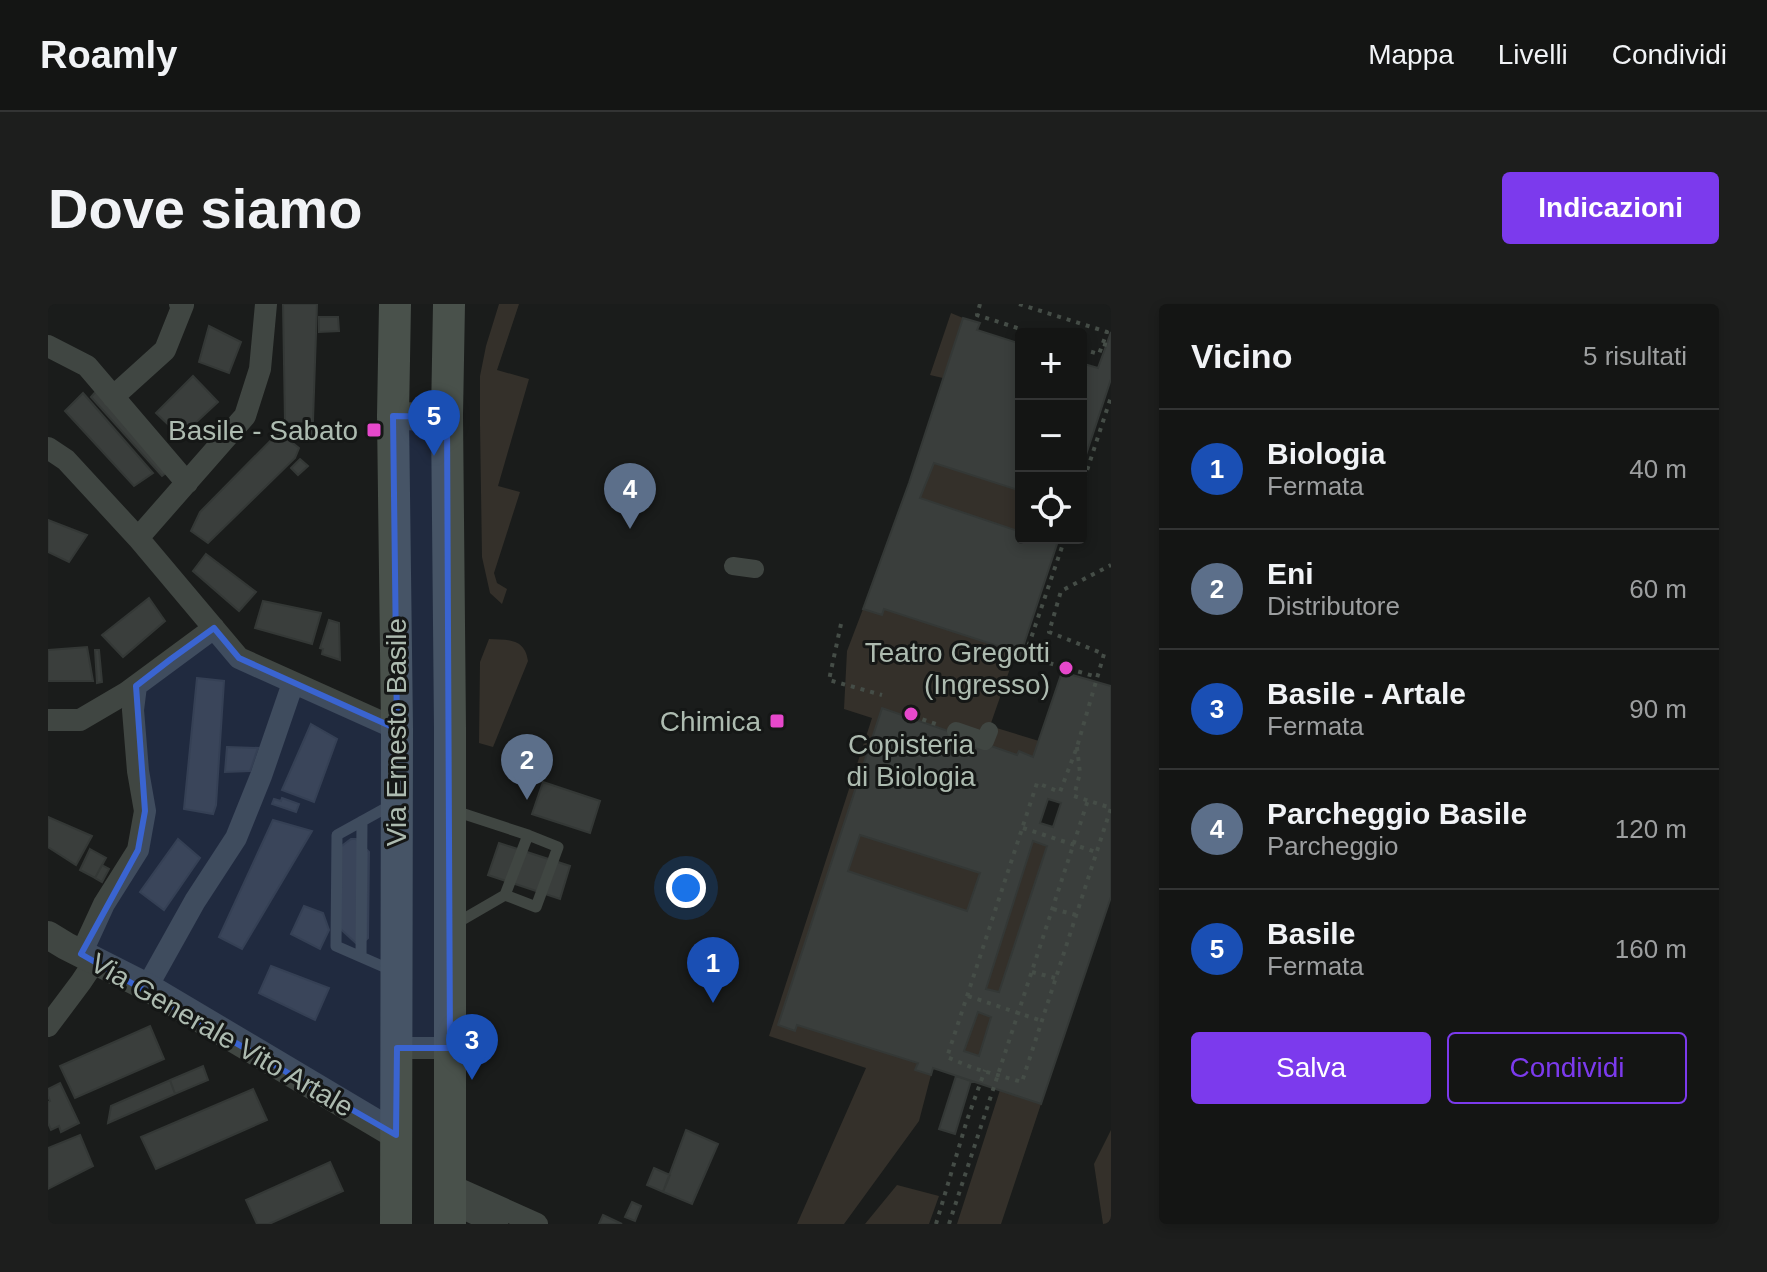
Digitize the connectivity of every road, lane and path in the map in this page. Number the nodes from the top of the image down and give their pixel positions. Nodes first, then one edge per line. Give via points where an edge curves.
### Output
1 (180, 304) edge
2 (266, 304) edge
3 (395, 304) edge
4 (449, 304) edge
5 (980, 304) edge
6 (1019, 304) edge
7 (1017, 328) edge
8 (1103, 344) junction
9 (48, 346) edge
10 (1111, 346) edge
11 (1087, 351) edge
12 (113, 397) junction
13 (1111, 397) edge
14 (393, 416) junction
15 (447, 417) junction
16 (48, 448) edge
17 (1087, 472) edge
18 (187, 483) junction
19 (138, 538) junction
20 (1063, 544) edge
21 (1111, 565) edge
22 (733, 566) dead end
23 (755, 569) dead end
24 (841, 624) dead end
25 (214, 628) junction
26 (1097, 677) junction
27 (293, 683) junction
28 (136, 686) junction
29 (882, 695) dead end
30 (913, 716) dead end
31 (48, 720) edge
32 (397, 729) junction
33 (956, 731) joint
34 (989, 731) dead end
35 (1077, 747) junction
36 (1088, 800) junction
37 (397, 802) junction
38 (450, 810) junction
39 (362, 821) junction
40 (1022, 828) junction
41 (528, 835) junction
42 (1074, 845) junction
43 (1096, 852) junction
44 (505, 895) junction
45 (1053, 909) junction
46 (1076, 915) junction
47 (451, 926) junction
48 (48, 935) edge
49 (88, 957) junction
50 (361, 957) junction
51 (397, 972) junction
52 (1032, 972) junction
53 (1055, 978) junction
54 (147, 987) junction
55 (967, 996) junction
56 (1019, 1013) junction
57 (1042, 1021) junction
58 (48, 1026) edge
59 (397, 1048) junction
60 (450, 1048) junction
61 (982, 1070) junction
62 (999, 1074) junction
63 (396, 1135) junction
64 (450, 1204) edge
65 (396, 1224) edge
66 (497, 1224) edge
67 (537, 1224) edge
68 (936, 1224) edge
69 (949, 1224) edge

1 - 12 street via 165,350
2 - 18 street via 260,369 245,416
3 - 14 main road, Via Ernesto Basile
4 - 15 main road, Via Ernesto Basile
5 - 7 path via 977,315
6 - 8 path via 1107,332
8 - 10 path
8 - 11 path via 1099,354
9 - 12 street via 87,366
12 - 18 street
13 - 17 path
14 - 15 street
14 - 32 main road, Via Ernesto Basile
15 - 38 main road, Via Ernesto Basile
16 - 19 street via 66,460
18 - 19 street
19 - 25 street
20 - 26 path via 1025,656
21 - 26 path via 1061,591 1049,632 1104,654
22 - 23 street
24 - 29 path via 829,680
25 - 27 street via 239,658
25 - 28 street
26 - 35 path
27 - 32 street
27 - 54 street via 236,838
28 - 31 street via 80,720
28 - 49 street via 133,710 145,811 138,850 104,904
30 - 33 path
32 - 37 main road, Via Ernesto Basile
33 - 34 street via 985,741
35 - 36 path via 1080,773 1074,796
35 - 40 path via 1060,792 1037,783
36 - 42 path
36 - 43 path via 1111,808
37 - 39 lane
37 - 51 main road, Via Ernesto Basile
38 - 41 lane
38 - 47 main road, Via Ernesto Basile
39 - 50 lane
39 - 50 lane via 337,835 336,946
40 - 42 path
40 - 55 path
41 - 44 lane
41 - 44 lane via 558,847 536,907
42 - 43 path
42 - 45 path
43 - 46 path
44 - 47 lane
45 - 46 path
45 - 52 path
46 - 53 path
47 - 60 main road, Via Ernesto Basile
48 - 49 street, Via Generale Vito Artale
49 - 54 street, Via Generale Vito Artale
49 - 58 street via 81,982
50 - 51 lane
51 - 59 main road, Via Ernesto Basile
52 - 53 path
52 - 56 path
53 - 57 path
54 - 63 street, Via Generale Vito Artale
55 - 56 path
55 - 61 path via 947,1057
56 - 57 path
56 - 62 path
57 - 62 path via 1022,1082
59 - 60 street
59 - 63 main road, Via Ernesto Basile
60 - 64 main road, Via Ernesto Basile
61 - 62 path
61 - 68 path
62 - 69 path
63 - 65 main road, Via Ernesto Basile
64 - 66 street
64 - 67 street

